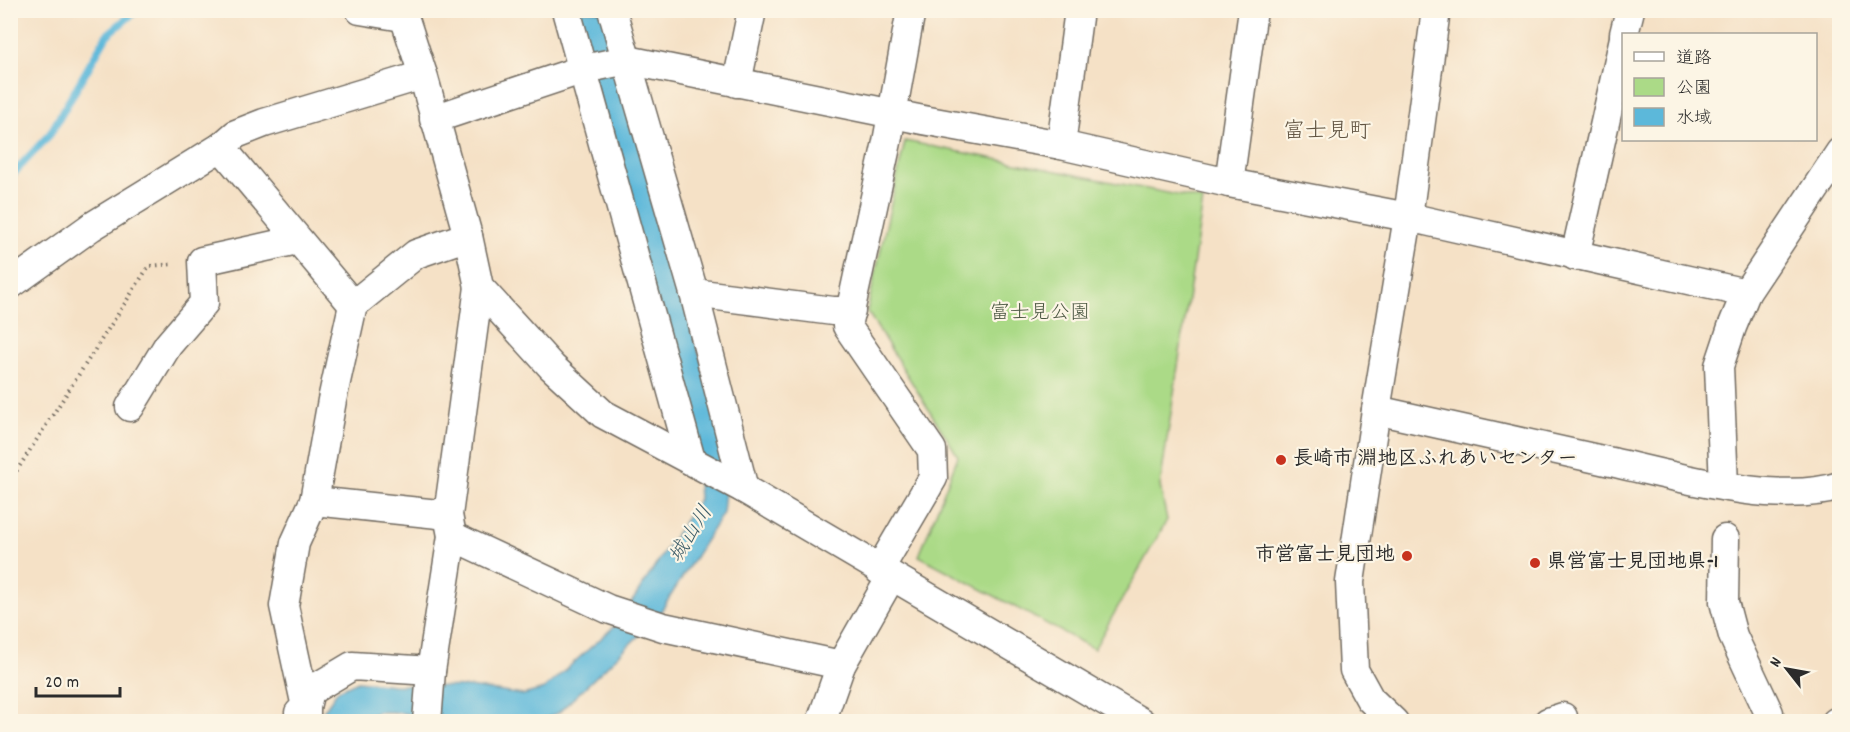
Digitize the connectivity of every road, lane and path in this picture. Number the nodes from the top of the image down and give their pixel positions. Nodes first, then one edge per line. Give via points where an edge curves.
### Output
1 (360, 10) edge
2 (566, 10) edge
3 (612, 10) edge
4 (752, 10) edge
5 (911, 10) edge
6 (1079, 10) edge
7 (1253, 10) edge
8 (1436, 10) edge
9 (1630, 10) edge
10 (403, 14) edge
11 (1625, 33) edge
12 (1622, 45) edge
13 (627, 60) junction
14 (584, 69) junction
15 (423, 75) junction
16 (737, 83) junction
17 (891, 113) junction
18 (434, 119) junction
19 (1061, 145) junction
20 (221, 147) junction
21 (1839, 152) edge
22 (1229, 183) junction
23 (1408, 217) junction
24 (468, 236) junction
25 (297, 240) junction
26 (1575, 256) junction
27 (202, 261) junction
28 (10, 285) edge
29 (479, 287) junction
30 (694, 293) junction
31 (1746, 293) junction
32 (353, 305) junction
33 (851, 311) junction
34 (130, 407) dead end
35 (1376, 411) junction
36 (691, 460) junction
37 (10, 481) edge
38 (1724, 486) junction
39 (1839, 486) edge
40 (744, 489) junction
41 (314, 501) junction
42 (450, 526) junction
43 (1725, 539) dead end
44 (885, 573) junction
45 (841, 665) junction
46 (431, 671) junction
47 (1769, 713) dead end
48 (298, 718) edge
49 (427, 722) edge
50 (821, 722) edge
51 (1141, 722) edge
52 (1394, 722) edge

1 - 10 street
2 - 14 street
3 - 13 street
4 - 16 street
5 - 17 street
6 - 19 street
7 - 22 street
8 - 23 street
9 - 11 street
10 - 15 street
12 - 26 street
13 - 14 street
13 - 16 street
13 - 30 street
14 - 18 street
14 - 36 street
15 - 18 street
15 - 20 street via 264,123 236,134
16 - 17 street
17 - 19 street
17 - 33 street
18 - 24 street
19 - 22 street
20 - 25 street
20 - 28 street via 91,226
21 - 31 street
22 - 23 street
23 - 26 street
23 - 35 street
24 - 29 street
24 - 32 street via 416,254
25 - 27 street
25 - 32 street
26 - 31 street
27 - 34 street via 204,303 168,345
27 - 37 path via 149,266
29 - 36 street via 552,367 603,414
29 - 42 street
30 - 33 street
30 - 40 street
31 - 38 street via 1719,366
32 - 41 street
33 - 44 street via 848,326 932,450 933,478
35 - 38 street
35 - 52 street via 1350,582 1354,670 1370,699
36 - 40 street
38 - 39 street via 1783,494
40 - 44 street
41 - 42 street
41 - 48 street via 295,543 284,606
42 - 45 street via 608,609 663,627
42 - 46 street
43 - 47 street via 1724,602 1733,636
44 - 45 street
44 - 51 street
45 - 50 street
46 - 48 street via 352,666 310,691
46 - 49 street

